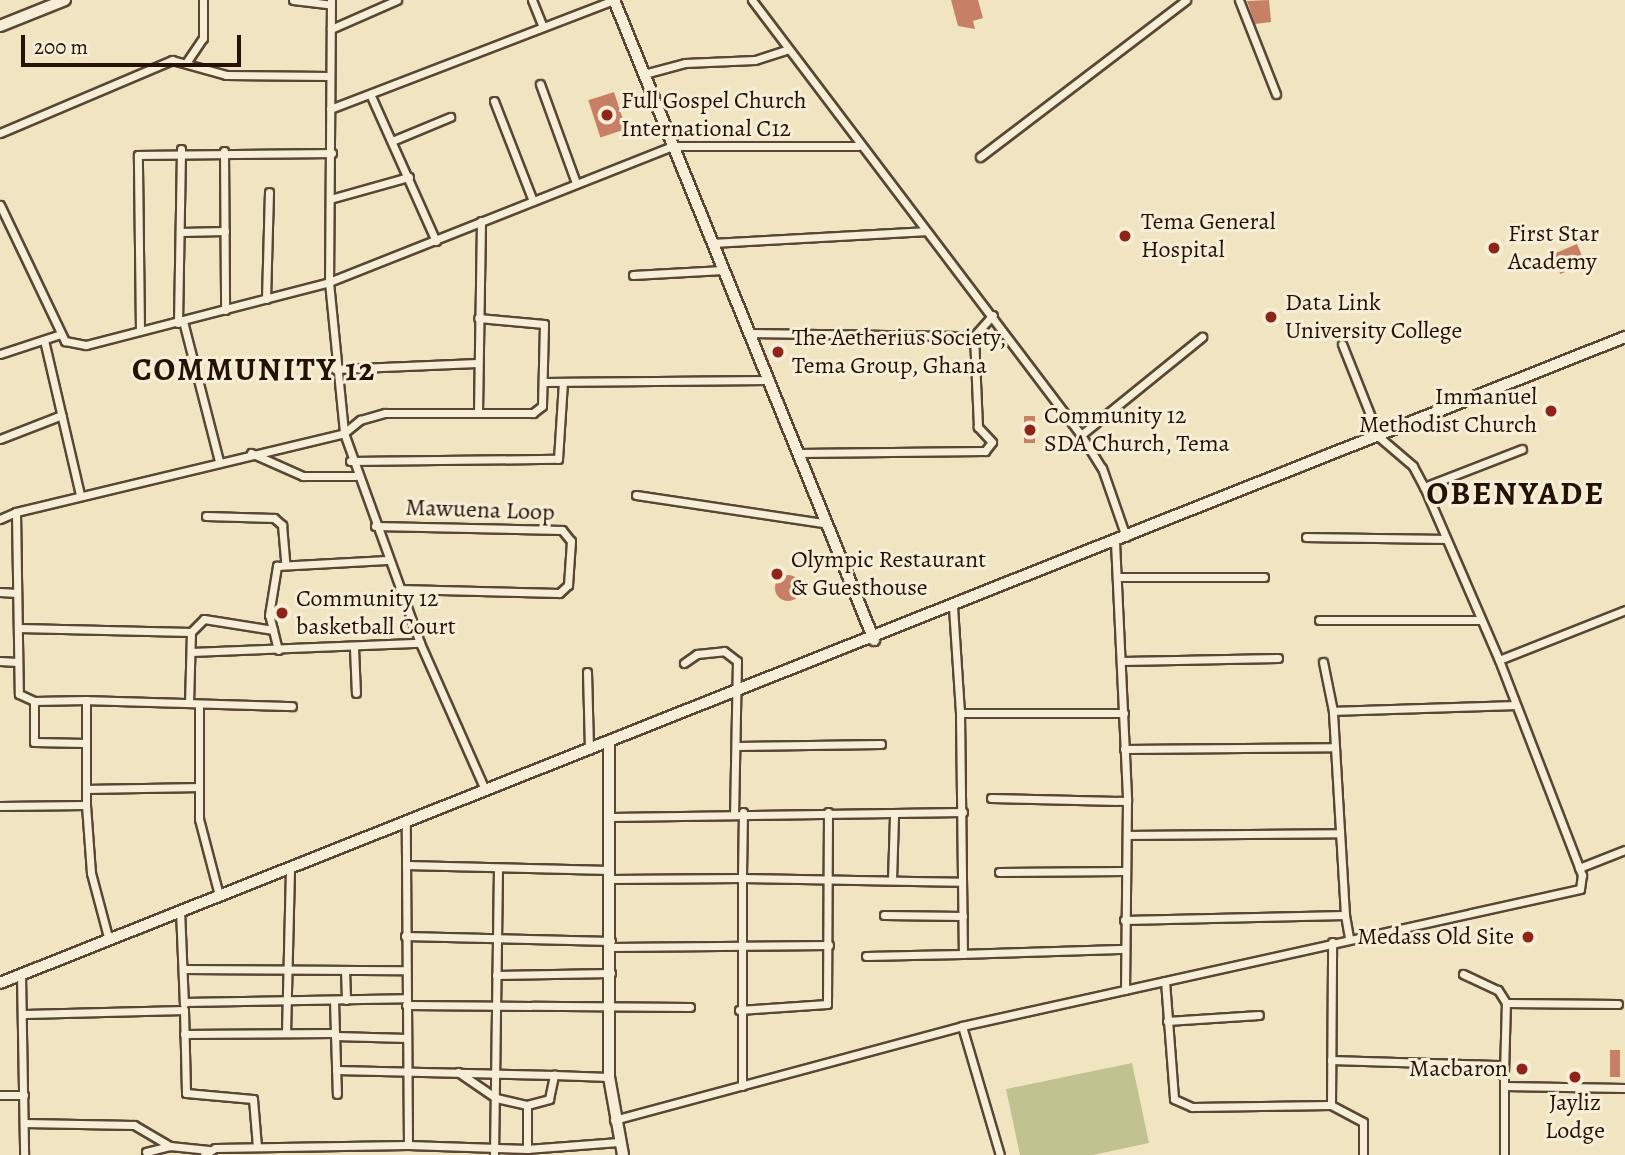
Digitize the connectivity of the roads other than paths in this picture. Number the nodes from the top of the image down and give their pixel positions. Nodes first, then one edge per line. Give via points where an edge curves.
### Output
1 (65, 0) edge
2 (203, 0) edge
3 (293, 0) edge
4 (397, 0) edge
5 (532, 0) edge
6 (614, 0) edge
7 (752, 0) edge
8 (1186, 0) edge
9 (1239, 0) edge
10 (331, 2) edge
11 (0, 26) edge
12 (543, 27) junction
13 (331, 29) junction
14 (786, 50) junction
15 (186, 62) junction
16 (644, 74) junction
17 (329, 76) junction
18 (540, 84) dead end
19 (1276, 94) dead end
20 (371, 96) junction
21 (494, 101) dead end
22 (331, 109) junction
23 (450, 117) dead end
24 (0, 133) edge
25 (392, 141) junction
26 (673, 146) junction
27 (858, 146) junction
28 (181, 149) junction
29 (224, 151) junction
30 (332, 153) junction
31 (980, 157) dead end
32 (409, 177) junction
33 (576, 183) junction
34 (270, 192) dead end
35 (330, 199) junction
36 (533, 201) junction
37 (0, 205) edge
38 (2, 215) edge
39 (481, 221) junction
40 (225, 231) junction
41 (924, 231) junction
42 (180, 232) junction
43 (436, 241) junction
44 (712, 243) junction
45 (723, 270) junction
46 (633, 275) dead end
47 (329, 282) junction
48 (265, 299) junction
49 (225, 310) junction
50 (993, 315) junction
51 (478, 318) junction
52 (181, 322) junction
53 (140, 330) junction
54 (749, 333) junction
55 (61, 334) junction
56 (974, 336) junction
57 (1202, 337) dead end
58 (1625, 337) edge
59 (44, 340) junction
60 (1342, 344) dead end
61 (0, 354) edge
62 (477, 363) junction
63 (335, 369) junction
64 (768, 380) junction
65 (544, 382) junction
66 (563, 382) junction
67 (478, 412) junction
68 (62, 415) junction
69 (344, 433) junction
70 (1081, 435) junction
71 (1379, 437) junction
72 (0, 439) edge
73 (1522, 449) dead end
74 (251, 453) junction
75 (799, 453) junction
76 (219, 461) junction
77 (350, 461) junction
78 (355, 476) junction
79 (1424, 487) junction
80 (80, 495) junction
81 (636, 495) dead end
82 (16, 512) junction
83 (206, 516) dead end
84 (0, 519) edge
85 (823, 523) junction
86 (375, 526) junction
87 (1306, 537) dead end
88 (1446, 539) junction
89 (1121, 540) junction
90 (387, 560) junction
91 (285, 563) junction
92 (1117, 577) junction
93 (1264, 577) dead end
94 (399, 589) junction
95 (0, 592) edge
96 (17, 593) junction
97 (953, 607) junction
98 (1625, 610) edge
99 (1320, 620) dead end
100 (1481, 620) junction
101 (19, 628) junction
102 (274, 631) junction
103 (191, 632) junction
104 (874, 640) junction
105 (420, 643) junction
106 (354, 648) junction
107 (278, 650) junction
108 (191, 652) junction
109 (1278, 658) dead end
110 (1499, 660) junction
111 (1122, 661) junction
112 (0, 662) edge
113 (17, 662) junction
114 (1323, 662) dead end
115 (684, 663) dead end
116 (587, 672) dead end
117 (736, 692) junction
118 (356, 693) dead end
119 (86, 700) junction
120 (34, 701) junction
121 (189, 703) junction
122 (200, 704) junction
123 (1513, 705) junction
124 (292, 706) dead end
125 (1333, 711) junction
126 (960, 713) junction
127 (1124, 713) junction
128 (86, 743) junction
129 (609, 743) junction
130 (881, 744) dead end
131 (737, 746) junction
132 (1335, 747) junction
133 (1124, 749) junction
134 (589, 751) junction
135 (198, 787) junction
136 (86, 789) junction
137 (485, 790) junction
138 (991, 798) dead end
139 (1127, 801) junction
140 (86, 805) junction
141 (0, 806) edge
142 (743, 812) junction
143 (828, 812) junction
144 (963, 812) junction
145 (734, 813) junction
146 (894, 815) junction
147 (611, 817) junction
148 (406, 822) junction
149 (1338, 833) junction
150 (1127, 835) junction
151 (1625, 850) edge
152 (406, 865) junction
153 (290, 867) junction
154 (498, 868) junction
155 (1579, 868) junction
156 (1125, 871) junction
157 (999, 872) dead end
158 (611, 875) junction
159 (742, 878) junction
160 (829, 879) junction
161 (892, 880) junction
162 (961, 881) junction
163 (219, 895) junction
164 (180, 910) junction
165 (884, 915) dead end
166 (1345, 915) junction
167 (962, 916) junction
168 (1124, 920) junction
169 (405, 936) junction
170 (108, 937) junction
171 (498, 938) junction
172 (1349, 938) junction
173 (1332, 942) junction
174 (611, 944) junction
175 (741, 945) junction
176 (829, 945) junction
177 (1124, 949) junction
178 (963, 954) junction
179 (866, 956) dead end
180 (184, 969) junction
181 (286, 969) junction
182 (345, 970) junction
183 (404, 970) junction
184 (611, 973) junction
185 (1463, 974) dead end
186 (21, 975) junction
187 (496, 975) junction
188 (1166, 981) junction
189 (0, 983) edge
190 (1125, 990) junction
191 (346, 1000) junction
192 (334, 1001) junction
193 (406, 1001) junction
194 (288, 1002) junction
195 (494, 1002) junction
196 (1506, 1003) junction
197 (1618, 1004) dead end
198 (184, 1006) junction
199 (611, 1007) junction
200 (690, 1007) dead end
201 (739, 1010) junction
202 (25, 1014) junction
203 (1259, 1015) dead end
204 (1167, 1021) junction
205 (962, 1026) junction
206 (286, 1033) junction
207 (184, 1034) junction
208 (335, 1035) junction
209 (407, 1038) junction
210 (1331, 1060) junction
211 (336, 1070) junction
212 (495, 1070) junction
213 (408, 1072) junction
214 (457, 1072) junction
215 (554, 1075) junction
216 (609, 1077) junction
217 (1504, 1077) junction
218 (742, 1086) junction
219 (1504, 1086) junction
220 (1625, 1088) edge
221 (337, 1094) dead end
222 (0, 1095) edge
223 (24, 1095) junction
224 (495, 1098) junction
225 (527, 1105) junction
226 (1331, 1105) junction
227 (614, 1121) junction
228 (24, 1123) junction
229 (155, 1135) junction
230 (619, 1142) junction
231 (408, 1145) junction
232 (170, 1146) junction
233 (494, 1146) junction
234 (257, 1147) junction
235 (527, 1149) junction
236 (207, 1152) edge
237 (144, 1154) edge
238 (24, 1155) edge
239 (494, 1155) edge
240 (623, 1155) edge
241 (1000, 1155) edge
242 (1363, 1155) edge
243 (1504, 1155) edge

1 - 11 street
2 - 15 street via 203,38
3 - 10 street
4 - 13 street
5 - 12 street
6 - 12 street
6 - 16 street
7 - 14 street
8 - 31 street
9 - 19 street
10 - 13 street
12 - 20 street
13 - 17 street
14 - 16 street via 755,61 685,63
14 - 27 street
15 - 17 street via 226,75
15 - 24 street via 144,67
16 - 26 street
17 - 22 street
18 - 33 street
20 - 22 street
20 - 25 street
21 - 36 street
22 - 30 street
23 - 25 street
25 - 32 street
26 - 27 street
26 - 33 street
26 - 44 street
27 - 41 street
28 - 29 street
28 - 42 street
28 - 53 street via 145,150 136,161
29 - 30 street
29 - 40 street
30 - 35 street
32 - 35 street
32 - 43 street
33 - 36 street
34 - 48 street
35 - 47 street
36 - 39 street
37 - 38 street
38 - 55 street
39 - 43 street
39 - 51 street
40 - 42 street
40 - 49 street
41 - 44 street
41 - 50 street
42 - 52 street
43 - 47 street
44 - 45 street
45 - 46 street
45 - 54 street
47 - 48 street
47 - 63 street
48 - 49 street
49 - 52 street
50 - 56 street
50 - 70 street
51 - 62 street
51 - 65 street via 544,324
52 - 53 street
52 - 76 street
53 - 55 street via 75,346
54 - 56 street
54 - 64 street
55 - 59 street
56 - 75 street via 978,427 992,442 985,451
57 - 70 street
58 - 71 street
59 - 61 street
59 - 68 street
60 - 71 street
62 - 63 street
62 - 67 street
63 - 69 street
64 - 66 street
64 - 75 street
65 - 66 street
65 - 67 street via 542,406 533,413
66 - 77 street via 558,459
67 - 69 street via 385,412
68 - 72 street
68 - 80 street
69 - 74 street
69 - 77 street
70 - 89 street via 1102,468
71 - 79 street via 1413,466
71 - 89 street
73 - 79 street
74 - 76 street
74 - 78 street via 303,476
75 - 85 street
76 - 80 street
77 - 78 street
78 - 86 street
79 - 88 street
80 - 82 street
81 - 85 street
82 - 84 street
82 - 96 street
83 - 91 street via 274,518 282,525
85 - 104 street
86 - 90 street
86 - 94 street, Mawuena Loop via 562,530 571,541 568,585 559,593
87 - 88 street
88 - 100 street
89 - 92 street
89 - 97 street
90 - 91 street
90 - 94 street
91 - 102 street via 272,572
92 - 93 street
92 - 111 street
94 - 105 street
95 - 96 street
96 - 101 street
97 - 104 street
97 - 126 street
98 - 110 street
99 - 100 street
100 - 110 street
101 - 103 street
101 - 113 street
102 - 103 street via 204,619
102 - 107 street
103 - 108 street
104 - 117 street
105 - 106 street
105 - 137 street
106 - 107 street
106 - 118 street
107 - 108 street
108 - 121 street
109 - 111 street
110 - 123 street
111 - 127 street
112 - 113 street
113 - 120 street via 18,690
114 - 125 street
115 - 117 street via 697,654 724,651 737,661
116 - 134 street
117 - 129 street
117 - 131 street
119 - 120 street
119 - 121 street
119 - 128 street
120 - 128 street via 34,742
121 - 122 street
122 - 124 street
122 - 135 street
123 - 125 street
123 - 155 street
125 - 132 street
126 - 127 street
126 - 144 street
127 - 133 street
128 - 136 street
129 - 134 street
129 - 147 street
130 - 131 street
131 - 145 street
132 - 133 street
132 - 149 street
133 - 139 street
134 - 137 street
135 - 136 street
135 - 163 street via 204,850
136 - 140 street
137 - 148 street
138 - 139 street
139 - 150 street
140 - 141 street
140 - 170 street via 90,873
142 - 143 street
142 - 145 street
142 - 159 street
143 - 146 street
143 - 160 street
144 - 146 street
144 - 162 street
145 - 147 street
146 - 161 street
147 - 158 street
148 - 152 street
148 - 153 street
149 - 150 street
149 - 166 street
150 - 156 street
151 - 155 street
152 - 154 street
152 - 169 street
153 - 163 street
153 - 181 street
154 - 158 street
154 - 171 street
155 - 172 street via 1581,886 1571,894
156 - 157 street
156 - 168 street
158 - 159 street
158 - 174 street
159 - 160 street
159 - 175 street
160 - 161 street
160 - 176 street
161 - 162 street
162 - 167 street
163 - 164 street
164 - 170 street
164 - 180 street
165 - 167 street
166 - 168 street
166 - 172 street
167 - 178 street
168 - 177 street
169 - 171 street
169 - 183 street
170 - 186 street
171 - 174 street
171 - 187 street
172 - 173 street
173 - 188 street
173 - 210 street
174 - 175 street
174 - 184 street
175 - 176 street
175 - 201 street
176 - 201 street via 829,998 822,1008
177 - 178 street
177 - 190 street
178 - 179 street
180 - 181 street
180 - 198 street
181 - 182 street
181 - 194 street
182 - 183 street
182 - 191 street
183 - 193 street
184 - 187 street
184 - 199 street
185 - 196 street via 1498,990
186 - 189 street
186 - 202 street
187 - 195 street
188 - 190 street
188 - 204 street
190 - 205 street
191 - 192 street
191 - 193 street
192 - 194 street
192 - 208 street
193 - 195 street
193 - 209 street
194 - 198 street
194 - 206 street
195 - 199 street
195 - 212 street
196 - 197 street
196 - 217 street
198 - 202 street
198 - 207 street
199 - 200 street
199 - 216 street
201 - 218 street
202 - 223 street
203 - 204 street
204 - 226 street via 1171,1092 1180,1104
205 - 218 street
205 - 241 street
206 - 207 street
206 - 208 street
207 - 234 street via 186,1093 253,1099
208 - 209 street
208 - 211 street
209 - 213 street
210 - 217 street via 1487,1062
210 - 226 street
211 - 213 street
211 - 221 street
212 - 214 street
212 - 215 street
212 - 224 street
213 - 214 street
213 - 231 street
214 - 224 street
215 - 216 street
215 - 225 street via 549,1099
216 - 227 street
217 - 219 street
218 - 227 street
219 - 220 street
219 - 243 street
222 - 223 street
223 - 228 street
224 - 225 street
224 - 233 street
225 - 235 street
226 - 242 street via 1363,1122
227 - 230 street
228 - 229 street via 134,1125
228 - 238 street
229 - 232 street
229 - 237 street
230 - 235 street
230 - 240 street
231 - 233 street
231 - 234 street
232 - 236 street
232 - 237 street
233 - 235 street
233 - 239 street
234 - 236 street

